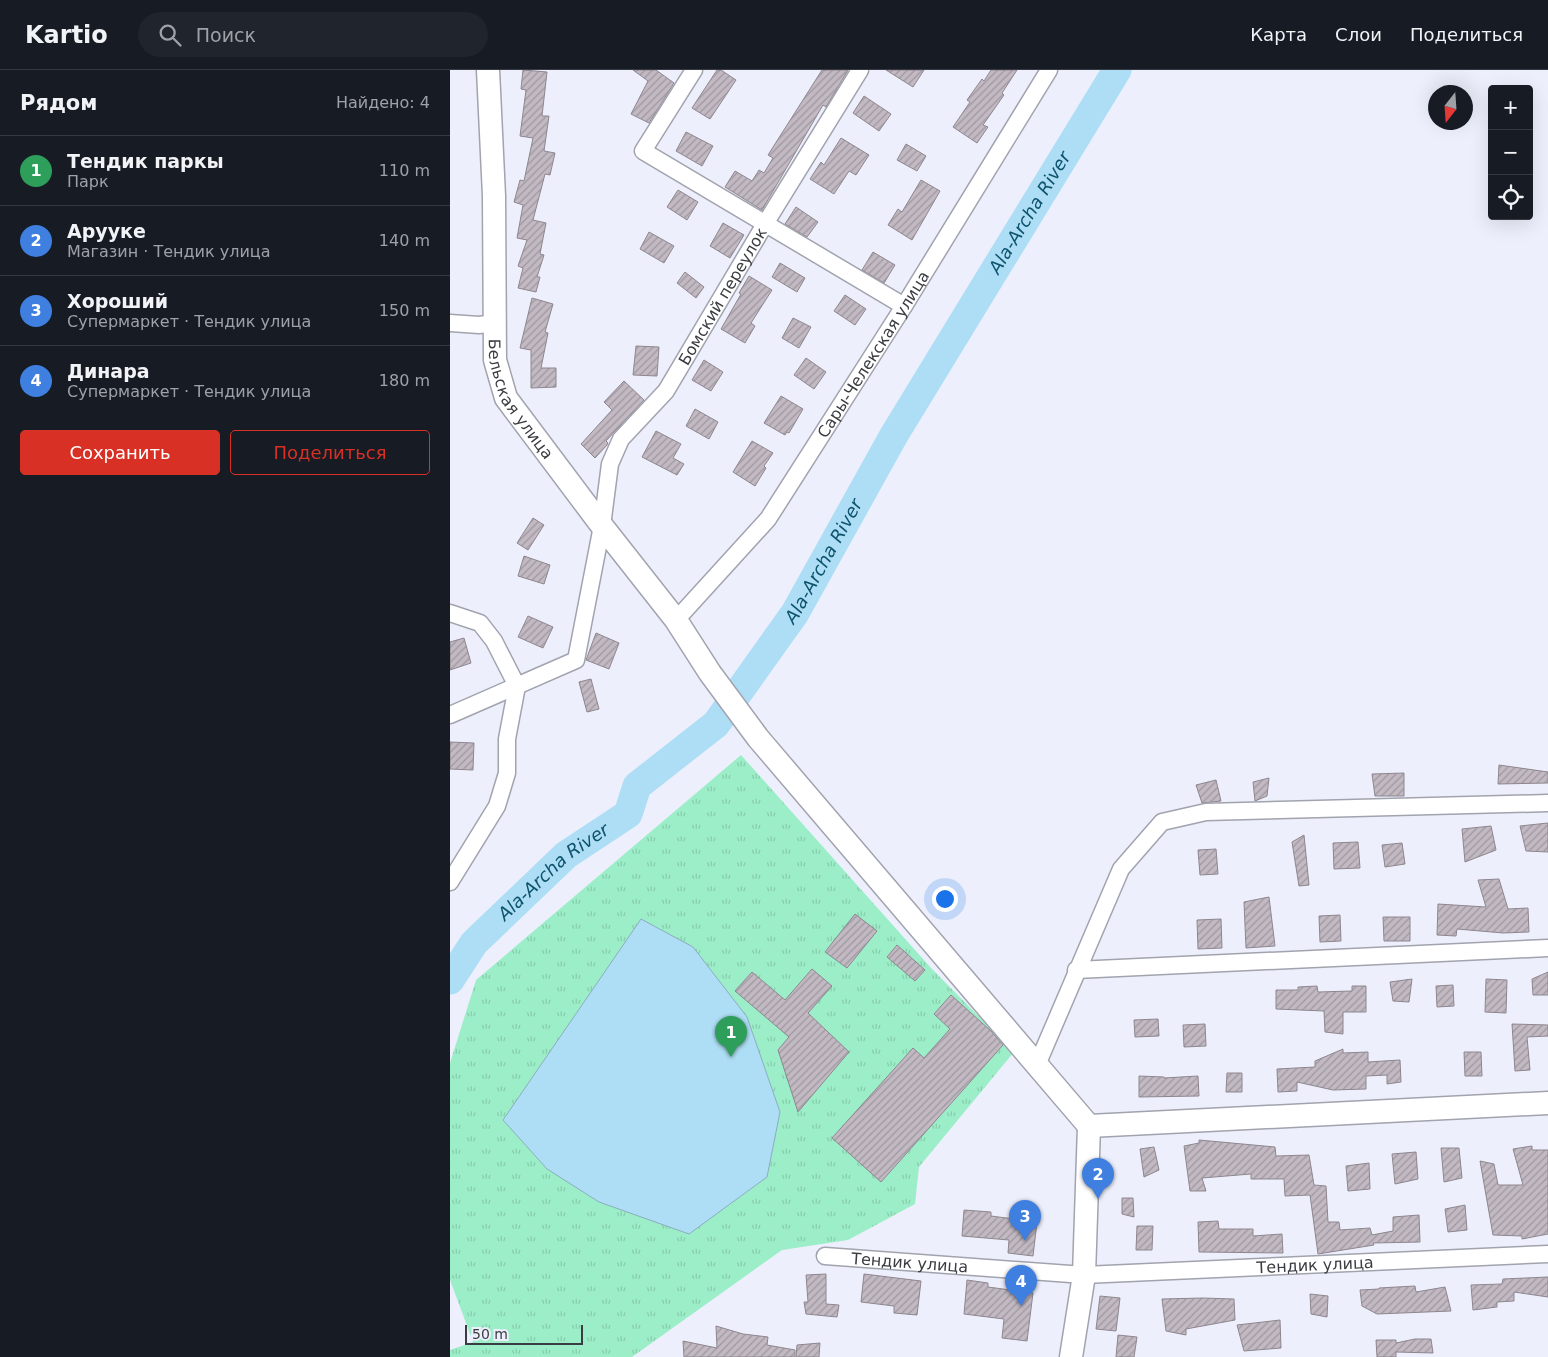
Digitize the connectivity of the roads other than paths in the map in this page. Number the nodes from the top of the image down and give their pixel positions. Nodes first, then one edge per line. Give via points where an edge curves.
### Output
1 (488, 70) edge
2 (694, 70) edge
3 (860, 70) edge
4 (1049, 70) edge
5 (765, 224) junction
6 (904, 306) junction
7 (450, 323) edge
8 (495, 324) junction
9 (602, 526) junction
10 (450, 613) edge
11 (676, 620) junction
12 (517, 686) junction
13 (450, 715) edge
14 (1548, 803) edge
15 (450, 882) edge
16 (1548, 948) edge
17 (1076, 970) junction
18 (1037, 1065) junction
19 (1548, 1103) edge
20 (1089, 1126) junction
21 (1548, 1254) edge
22 (825, 1256) dead end
23 (1084, 1275) junction
24 (1071, 1357) edge

1 - 8 street, Бельская улица via 494,196
2 - 5 street via 643,151
3 - 5 street, Бомский переулок
4 - 6 street, Сары-Челекская улица
5 - 6 street
5 - 9 street, Бомский переулок via 666,391 621,438 610,464
6 - 11 street, Сары-Челекская улица via 768,519
7 - 8 street
8 - 9 street, Бельская улица via 495,360 506,398
9 - 11 street, Бельская улица
9 - 12 street, Бомский переулок via 576,660
10 - 12 street via 480,623 494,641
11 - 18 street, Бельская улица via 758,738
12 - 13 street
12 - 15 street via 507,739 507,774 497,806
14 - 17 street via 1206,812 1162,822 1121,869
16 - 17 street
17 - 18 street
18 - 20 street, Бельская улица
19 - 20 street
20 - 23 street
21 - 23 street, Тендик улица
22 - 23 street, Тендик улица
23 - 24 street

